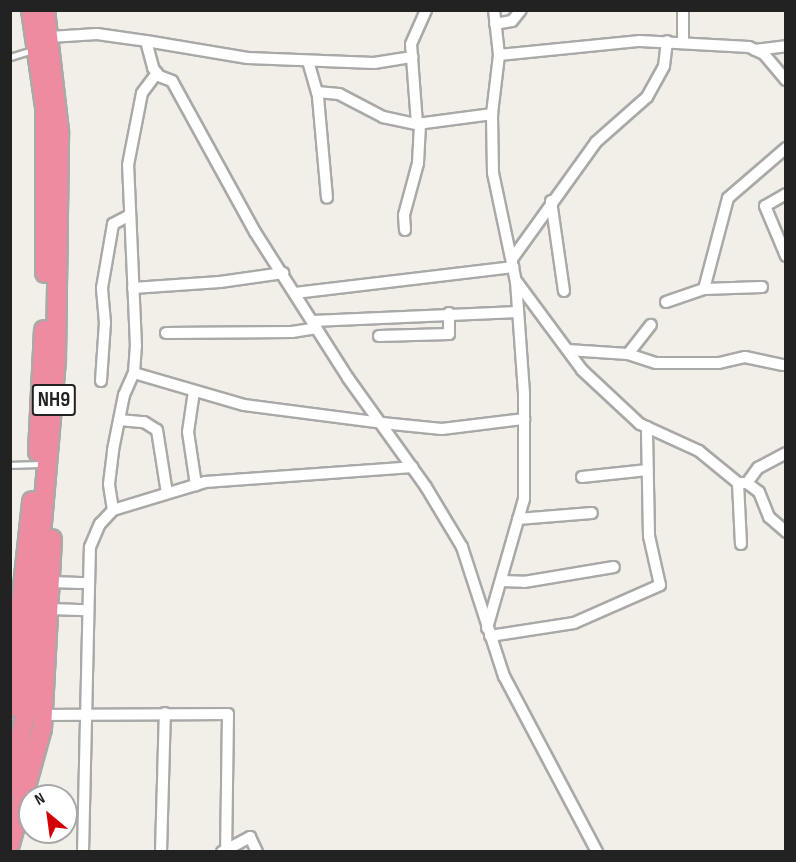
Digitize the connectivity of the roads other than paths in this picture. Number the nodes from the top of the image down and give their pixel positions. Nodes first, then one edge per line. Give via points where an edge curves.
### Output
1 (31, 10) edge
2 (45, 10) edge
3 (426, 10) edge
4 (494, 10) edge
5 (521, 10) edge
6 (683, 10) edge
7 (495, 24) junction
8 (146, 41) junction
9 (668, 41) junction
10 (41, 42) junction
11 (683, 42) junction
12 (786, 46) edge
13 (755, 50) junction
14 (499, 55) junction
15 (10, 57) edge
16 (413, 57) junction
17 (308, 61) junction
18 (157, 73) junction
19 (786, 80) edge
20 (317, 92) junction
21 (492, 114) junction
22 (418, 124) junction
23 (786, 148) edge
24 (786, 194) edge
25 (327, 198) dead end
26 (551, 201) junction
27 (130, 214) junction
28 (405, 230) dead end
29 (782, 236) edge
30 (786, 256) edge
31 (512, 263) junction
32 (283, 273) junction
33 (516, 282) junction
34 (762, 286) dead end
35 (133, 288) junction
36 (704, 289) junction
37 (564, 291) dead end
38 (295, 292) junction
39 (666, 302) dead end
40 (518, 312) junction
41 (449, 313) junction
42 (315, 324) junction
43 (651, 325) dead end
44 (166, 333) dead end
45 (379, 336) dead end
46 (568, 350) junction
47 (628, 354) junction
48 (783, 365) dead end
49 (134, 373) junction
50 (101, 381) dead end
51 (194, 391) junction
52 (524, 419) junction
53 (119, 420) junction
54 (382, 423) junction
55 (647, 427) junction
56 (786, 453) edge
57 (42, 464) junction
58 (10, 465) edge
59 (412, 467) junction
60 (648, 470) junction
61 (582, 477) dead end
62 (742, 483) junction
63 (196, 485) junction
64 (166, 493) junction
65 (114, 510) junction
66 (592, 513) dead end
67 (518, 519) junction
68 (786, 532) edge
69 (741, 544) dead end
70 (614, 567) dead end
71 (501, 581) junction
72 (51, 582) junction
73 (88, 583) junction
74 (50, 609) junction
75 (87, 610) junction
76 (488, 632) junction
77 (10, 708) edge
78 (85, 713) junction
79 (165, 713) junction
80 (44, 715) junction
81 (10, 788) edge
82 (10, 844) edge
83 (224, 851) edge
84 (83, 852) edge
85 (161, 852) edge
86 (257, 852) edge
87 (597, 852) edge

1 - 10 highway, NH9
2 - 10 highway, NH9
3 - 16 street via 411,44
4 - 7 street
5 - 7 street via 512,21
6 - 11 street
7 - 14 street
8 - 10 street via 97,34
8 - 17 street via 248,58
8 - 18 street
9 - 11 street
9 - 14 street
9 - 26 street via 663,66 647,97 596,142
10 - 15 lane
10 - 57 highway, NH9 via 52,206
11 - 13 street
12 - 13 street
13 - 19 street via 764,54
14 - 21 street
16 - 17 street via 374,63
16 - 22 street
17 - 20 street
18 - 27 street via 142,93 128,165
18 - 32 street via 172,81 255,232
20 - 22 street via 339,94 383,117
20 - 25 street
21 - 22 street
21 - 31 street via 493,173
22 - 28 street via 418,163 404,215
23 - 36 street via 728,198
24 - 29 street via 765,206
26 - 31 street
26 - 37 street
27 - 35 street
27 - 50 street via 113,224 102,288 105,323
29 - 30 street
31 - 33 street
31 - 38 street
32 - 35 street
32 - 38 street
33 - 40 street
33 - 46 street
34 - 36 street
35 - 49 street
36 - 39 street
38 - 42 street
40 - 41 street
40 - 52 street
41 - 42 street
41 - 45 street via 449,334
42 - 44 street via 292,332
42 - 54 street
43 - 47 street
46 - 47 street
46 - 55 street via 582,370
47 - 48 street via 656,363 719,363 745,357
49 - 51 street
49 - 53 street
51 - 54 street via 244,405
51 - 63 street via 188,432
52 - 54 street via 442,429
52 - 67 street via 524,499
53 - 64 street via 144,422 157,430
53 - 65 street via 109,484
54 - 59 street
55 - 60 street
55 - 62 street via 699,451
56 - 62 street via 758,468
57 - 58 lane
57 - 72 highway via 53,519
57 - 77 highway, NH9
57 - 81 highway, NH9 via 26,710
59 - 63 street
59 - 76 street via 462,547
60 - 61 street
60 - 76 street via 650,536 660,585 574,623
62 - 68 street via 759,492 769,517
62 - 69 street
63 - 64 street
64 - 65 street
65 - 73 street via 100,524 90,547
66 - 67 street
67 - 71 street
70 - 71 street via 524,582
71 - 76 street
72 - 73 street
72 - 74 highway
73 - 75 street
74 - 75 street
74 - 80 highway
75 - 78 street
76 - 87 street via 504,676
78 - 79 street
78 - 80 street
78 - 84 street
79 - 83 street via 228,714
79 - 85 street
80 - 82 highway via 32,774
83 - 86 street via 250,837

